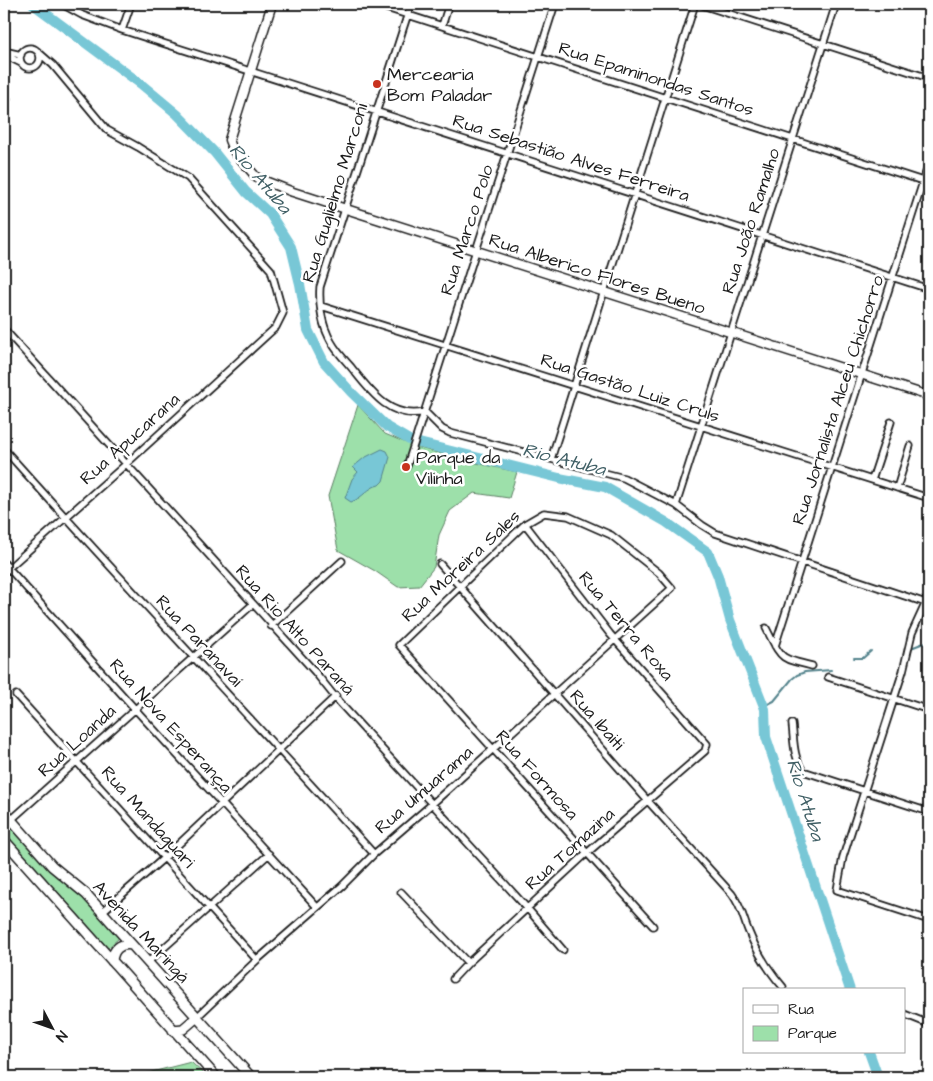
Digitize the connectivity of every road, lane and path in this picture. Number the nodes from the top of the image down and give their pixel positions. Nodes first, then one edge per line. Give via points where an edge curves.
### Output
1 (63, 4) edge
2 (130, 4) edge
3 (272, 4) edge
4 (374, 4) edge
5 (411, 4) edge
6 (449, 4) edge
7 (555, 4) edge
8 (697, 4) edge
9 (836, 4) edge
10 (407, 15) junction
11 (442, 26) junction
12 (122, 30) junction
13 (823, 44) junction
14 (4, 51) edge
15 (37, 51) junction
16 (20, 55) junction
17 (538, 57) junction
18 (21, 64) junction
19 (38, 64) junction
20 (53, 65) junction
21 (250, 71) junction
22 (929, 78) edge
23 (665, 98) junction
24 (376, 112) junction
25 (793, 140) junction
26 (507, 154) junction
27 (929, 163) edge
28 (926, 182) edge
29 (635, 195) junction
30 (345, 209) junction
31 (762, 236) junction
32 (476, 251) junction
33 (893, 277) junction
34 (929, 289) edge
35 (604, 292) junction
36 (321, 306) junction
37 (4, 330) edge
38 (731, 332) junction
39 (446, 345) junction
40 (862, 374) junction
41 (574, 386) junction
42 (929, 396) edge
43 (424, 412) junction
44 (891, 422) dead end
45 (701, 426) junction
46 (910, 446) dead end
47 (4, 448) edge
48 (551, 459) junction
49 (125, 465) junction
50 (407, 466) dead end
51 (832, 468) junction
52 (872, 480) junction
53 (897, 488) junction
54 (929, 498) edge
55 (676, 505) junction
56 (65, 518) junction
57 (524, 524) junction
58 (342, 561) dead end
59 (802, 562) junction
60 (4, 563) edge
61 (440, 564) dead end
62 (6, 570) edge
63 (459, 586) junction
64 (672, 588) joint
65 (929, 596) edge
66 (928, 604) edge
67 (252, 605) junction
68 (271, 626) junction
69 (766, 628) dead end
70 (614, 640) junction
71 (399, 645) joint
72 (775, 646) junction
73 (193, 658) junction
74 (812, 666) dead end
75 (828, 677) dead end
76 (554, 694) junction
77 (16, 695) dead end
78 (336, 696) junction
79 (894, 698) junction
80 (135, 709) junction
81 (929, 710) edge
82 (792, 724) dead end
83 (707, 744) joint
84 (279, 749) junction
85 (493, 749) junction
86 (76, 761) junction
87 (865, 792) junction
88 (648, 800) junction
89 (222, 804) junction
90 (432, 804) junction
91 (4, 812) edge
92 (929, 812) edge
93 (11, 820) junction
94 (4, 840) edge
95 (587, 853) junction
96 (269, 854) junction
97 (374, 854) junction
98 (164, 858) junction
99 (401, 892) dead end
100 (317, 907) junction
101 (210, 908) junction
102 (527, 908) junction
103 (102, 912) junction
104 (929, 920) edge
105 (653, 926) dead end
106 (132, 945) junction
107 (563, 950) dead end
108 (257, 960) junction
109 (112, 961) junction
110 (148, 962) junction
111 (468, 963) junction
112 (453, 979) dead end
113 (782, 987) dead end
114 (906, 1015) edge
115 (197, 1017) junction
116 (929, 1024) edge
117 (173, 1030) junction
118 (216, 1077) edge
119 (251, 1077) edge

1 - 12 street, Rua Sebastião Alves Ferreira via 87,18
2 - 12 street
3 - 21 street
4 - 10 street, Rua Epaminondas Santos
5 - 10 street, Rua Guglielmo Marconi
6 - 11 street
7 - 17 street, Rua Marco Polo
8 - 13 street
8 - 23 street
9 - 13 street, Rua João Ramalho
10 - 11 street, Rua Epaminondas Santos
10 - 24 street, Rua Guglielmo Marconi
11 - 17 street, Rua Epaminondas Santos
12 - 21 street, Rua Sebastião Alves Ferreira
13 - 22 street
13 - 25 street, Rua João Ramalho
14 - 16 street
14 - 18 street
15 - 16 street via 28,48
15 - 19 street
15 - 20 street
16 - 18 street
17 - 23 street, Rua Epaminondas Santos
17 - 26 street, Rua Marco Polo
18 - 19 street via 29,68
19 - 20 street
20 - 49 street, Rua Apucarana via 107,130 188,178 271,270 283,313 276,327
21 - 24 street, Rua Sebastião Alves Ferreira
21 - 30 street, Rua Alberico Flores Bueno via 229,140 233,150 258,178
23 - 25 street, Rua Epaminondas Santos
23 - 29 street
24 - 26 street, Rua Sebastião Alves Ferreira
24 - 30 street, Rua Guglielmo Marconi
25 - 28 street, Rua Epaminondas Santos
25 - 31 street, Rua João Ramalho
26 - 29 street, Rua Sebastião Alves Ferreira
26 - 32 street, Rua Marco Polo
27 - 28 street, Rua Jornalista Alceu Chichorro
28 - 33 street, Rua Jornalista Alceu Chichorro
29 - 31 street, Rua Sebastião Alves Ferreira
29 - 35 street
30 - 32 street, Rua Alberico Flores Bueno
30 - 36 street, Rua Guglielmo Marconi via 320,287
31 - 33 street, Rua Sebastião Alves Ferreira
31 - 38 street, Rua João Ramalho
32 - 35 street, Rua Alberico Flores Bueno
32 - 39 street, Rua Marco Polo
33 - 34 street, Rua Sebastião Alves Ferreira
33 - 40 street, Rua Jornalista Alceu Chichorro
35 - 38 street, Rua Alberico Flores Bueno
35 - 41 street
36 - 39 street, Rua Gastão Luiz Cruls
36 - 43 street, Rua Guglielmo Marconi via 330,341 374,394 400,412
37 - 49 street, Rua Rio Alto Paraná
38 - 40 street, Rua Alberico Flores Bueno
38 - 45 street, Rua João Ramalho
39 - 41 street, Rua Gastão Luiz Cruls
39 - 43 street, Rua Marco Polo
40 - 42 street, Rua Alberico Flores Bueno
40 - 51 street, Rua Jornalista Alceu Chichorro
41 - 45 street, Rua Gastão Luiz Cruls
41 - 48 street
43 - 48 street via 450,433
43 - 50 street, Rua Marco Polo
44 - 52 street
45 - 51 street, Rua Gastão Luiz Cruls
45 - 55 street, Rua João Ramalho
46 - 53 street
47 - 56 street, Rua Paranavaí
48 - 55 street via 624,478
49 - 56 street, Rua Apucarana
49 - 67 street, Rua Rio Alto Paraná
51 - 52 street, Rua Gastão Luiz Cruls
51 - 59 street, Rua Jornalista Alceu Chichorro
52 - 53 street, Rua Gastão Luiz Cruls
53 - 54 street, Rua Gastão Luiz Cruls
55 - 59 street via 715,533
56 - 62 street, Rua Apucarana
56 - 73 street, Rua Paranavaí
57 - 63 street, Rua Moreira Sales
57 - 64 street, Rua Moreira Sales via 544,513 568,516 612,535
57 - 70 street, Rua Terra Roxa
58 - 68 street
59 - 66 street
59 - 72 street, Rua Jornalista Alceu Chichorro
60 - 62 street, Rua Nova Esperança
61 - 63 street, Rua Ibaiti
62 - 80 street, Rua Nova Esperança
63 - 71 street, Rua Moreira Sales
63 - 76 street, Rua Ibaiti
64 - 70 street, Rua Umuarama
65 - 66 street
66 - 79 street via 912,633
67 - 68 street, Rua Rio Alto Paraná
67 - 73 street, Rua Loanda
68 - 78 street, Rua Rio Alto Paraná
69 - 72 street
70 - 76 street, Rua Umuarama
70 - 83 street, Rua Terra Roxa
71 - 85 street, Rua Formosa
72 - 74 street via 784,659
73 - 80 street, Rua Loanda
73 - 84 street, Rua Paranavaí
75 - 79 street
76 - 85 street, Rua Umuarama
76 - 88 street, Rua Ibaiti
77 - 86 street, Rua Mandaguari
78 - 84 street
78 - 90 street, Rua Rio Alto Paraná
79 - 81 street
79 - 87 street
80 - 86 street, Rua Loanda
80 - 89 street, Rua Nova Esperança
82 - 87 street via 798,764 803,771
83 - 88 street, Rua Tomazina via 705,751
84 - 89 street
84 - 97 street, Rua Paranavaí
85 - 90 street, Rua Umuarama
85 - 95 street, Rua Formosa
86 - 93 street, Rua Loanda
86 - 98 street, Rua Mandaguari
87 - 92 street
87 - 104 street via 843,857 837,890
88 - 95 street, Rua Tomazina
88 - 113 street, Rua Ibaiti via 741,906 757,949
89 - 96 street, Rua Nova Esperança
89 - 98 street
90 - 97 street, Rua Umuarama
90 - 102 street, Rua Rio Alto Paraná
91 - 93 main road, Avenida Maringá
93 - 103 main road, Avenida Maringá via 52,866
94 - 109 main road
95 - 102 street, Rua Tomazina
95 - 105 street, Rua Formosa
96 - 100 street, Rua Nova Esperança
96 - 101 street
97 - 100 street, Rua Umuarama
98 - 101 street, Rua Mandaguari
98 - 103 street
99 - 111 street
100 - 108 street, Rua Umuarama
101 - 108 street, Rua Mandaguari
101 - 110 street
102 - 107 street, Rua Rio Alto Paraná
102 - 111 street, Rua Tomazina
103 - 106 main road, Avenida Maringá
106 - 109 main road via 118,948
106 - 110 main road, Avenida Maringá
108 - 115 street, Rua Umuarama
109 - 117 main road
110 - 115 main road, Avenida Maringá
111 - 112 street, Rua Tomazina
114 - 116 street
115 - 117 main road via 183,1029
115 - 119 main road, Avenida Maringá
117 - 118 main road

